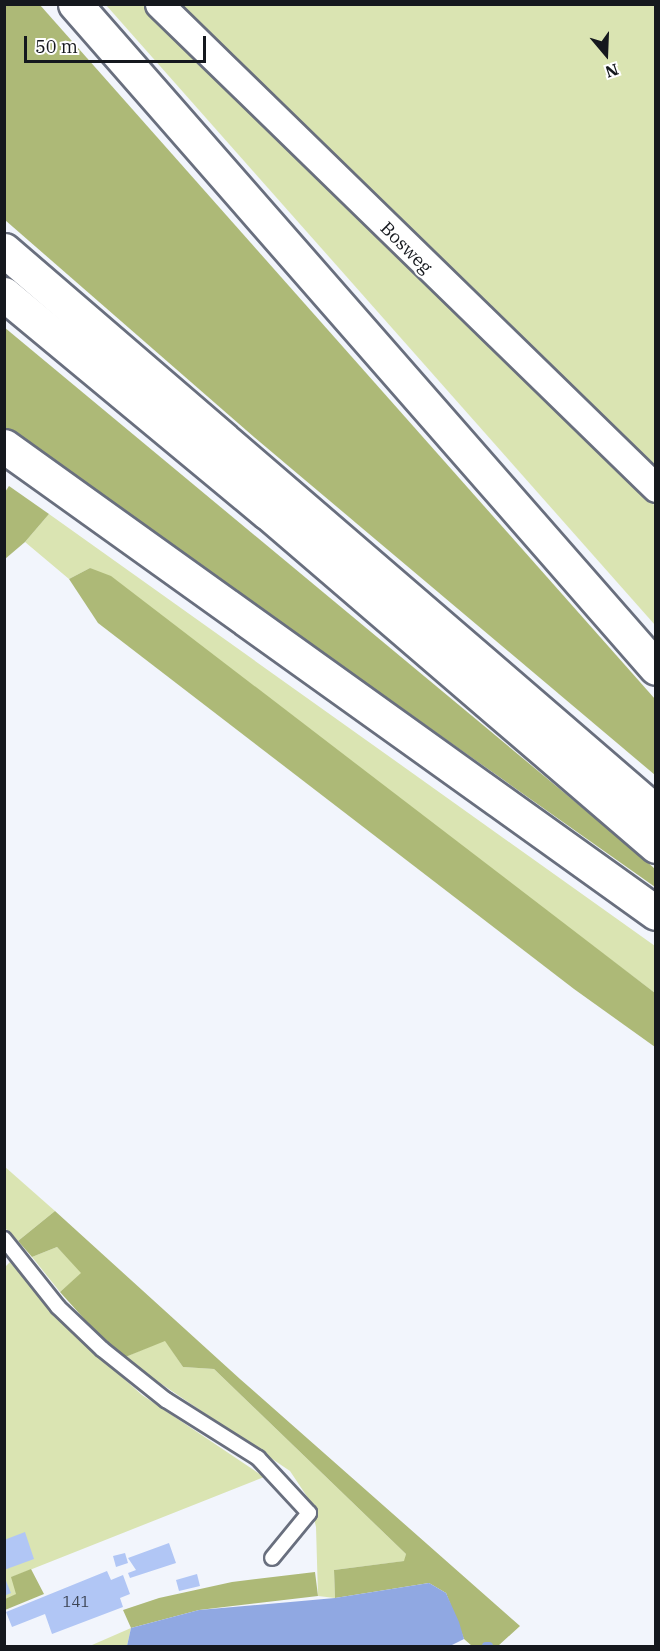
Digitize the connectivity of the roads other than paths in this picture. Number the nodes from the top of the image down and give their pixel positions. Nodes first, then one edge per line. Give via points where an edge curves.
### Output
1 (75, 4) edge
2 (159, 4) edge
3 (4, 250) edge
4 (4, 294) edge
5 (4, 446) edge
6 (656, 488) edge
7 (656, 668) edge
8 (656, 812) edge
9 (656, 846) edge
10 (656, 913) edge
11 (4, 1239) edge
12 (272, 1558) dead end

1 - 7 main road
2 - 6 street, Bosweg
3 - 8 main road
4 - 9 main road via 267,512
5 - 10 main road
11 - 12 lane via 58,1306 102,1349 166,1400 258,1458 309,1513

